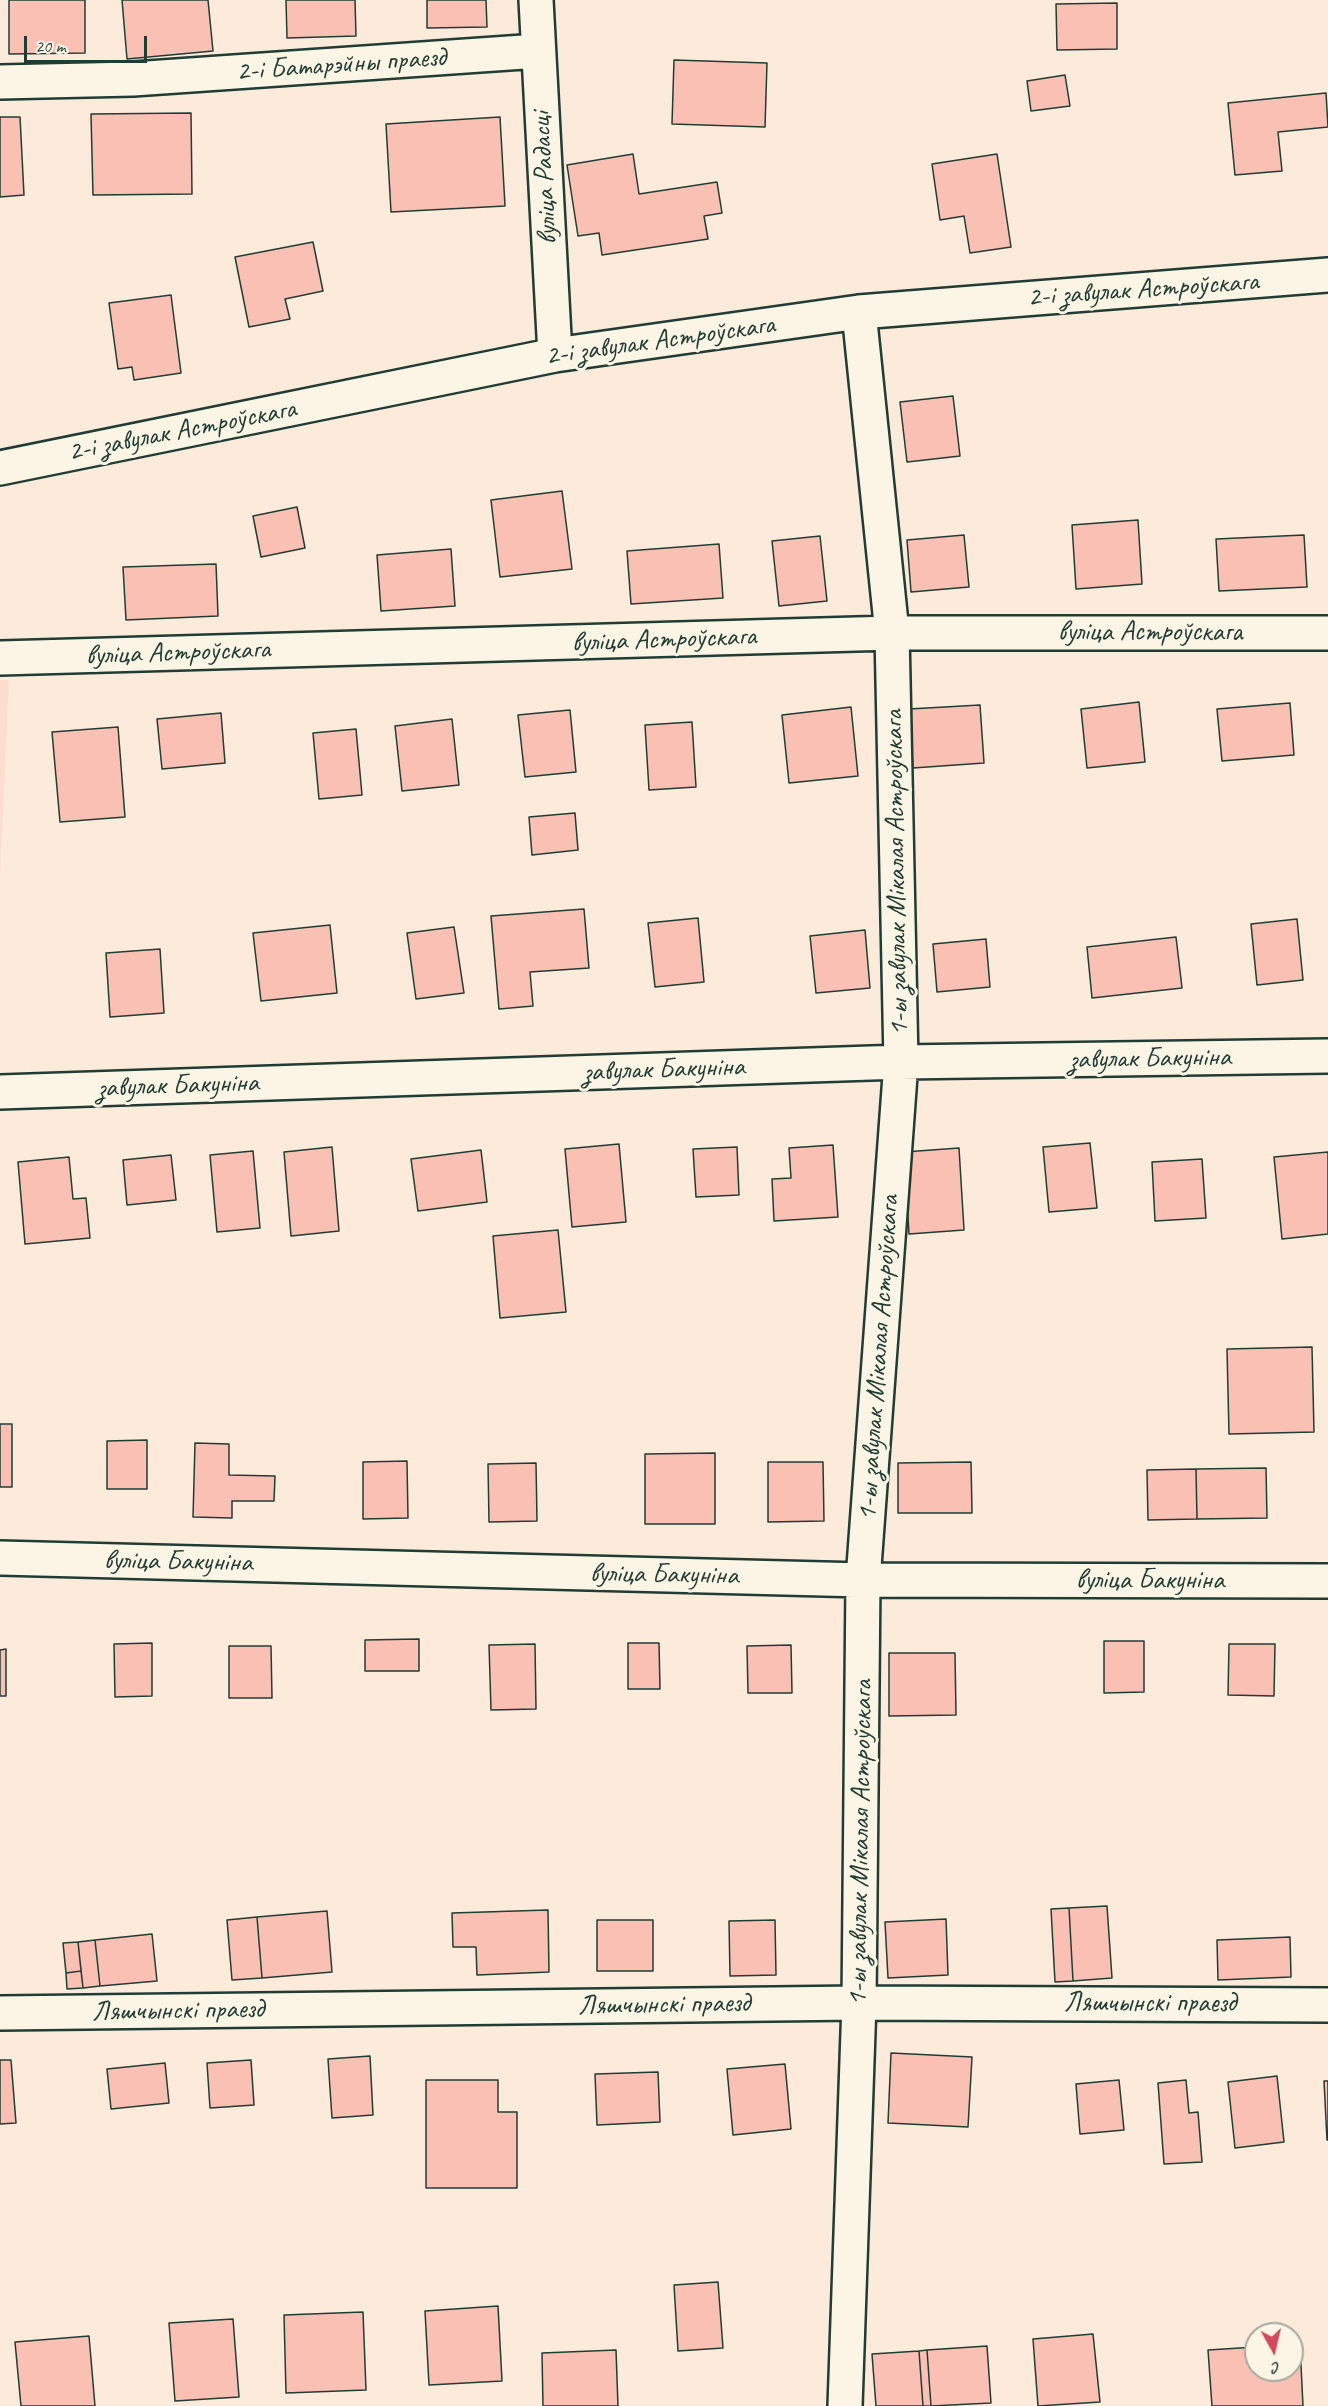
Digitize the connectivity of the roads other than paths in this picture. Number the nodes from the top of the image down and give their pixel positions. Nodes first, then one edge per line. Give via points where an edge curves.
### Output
1 (536, 0) edge
2 (538, 51) junction
3 (0, 81) edge
4 (1328, 275) edge
5 (858, 312) junction
6 (555, 355) junction
7 (0, 468) edge
8 (892, 633) junction
9 (1328, 633) edge
10 (0, 658) edge
11 (1328, 1056) edge
12 (901, 1062) junction
13 (0, 1092) edge
14 (0, 1558) edge
15 (863, 1580) junction
16 (1328, 1581) edge
17 (859, 2002) junction
18 (1328, 2005) edge
19 (0, 2013) edge
20 (845, 2406) edge

1 - 2 street, вуліца Радасці
2 - 3 street, 2-і Батарэйны праезд via 133,79
2 - 6 street, вуліца Радасці
4 - 5 street, 2-і завулак Астроўскага
5 - 6 street, 2-і завулак Астроўскага
5 - 8 street, 1-ы завулак Мікалая Астроўскага
6 - 7 street, 2-і завулак Астроўскага
8 - 9 street, вуліца Астроўскага
8 - 10 street, вуліца Астроўскага
8 - 12 street, 1-ы завулак Мікалая Астроўскага
11 - 12 street, завулак Бакуніна
12 - 13 street, завулак Бакуніна
12 - 15 street, 1-ы завулак Мікалая Астроўскага
14 - 15 street, вуліца Бакуніна
15 - 16 street, вуліца Бакуніна
15 - 17 street, 1-ы завулак Мікалая Астроўскага
17 - 18 street, Ляшчынскі праезд
17 - 19 street, Ляшчынскі праезд
17 - 20 street, 1-ы завулак Мікалая Астроўскага

